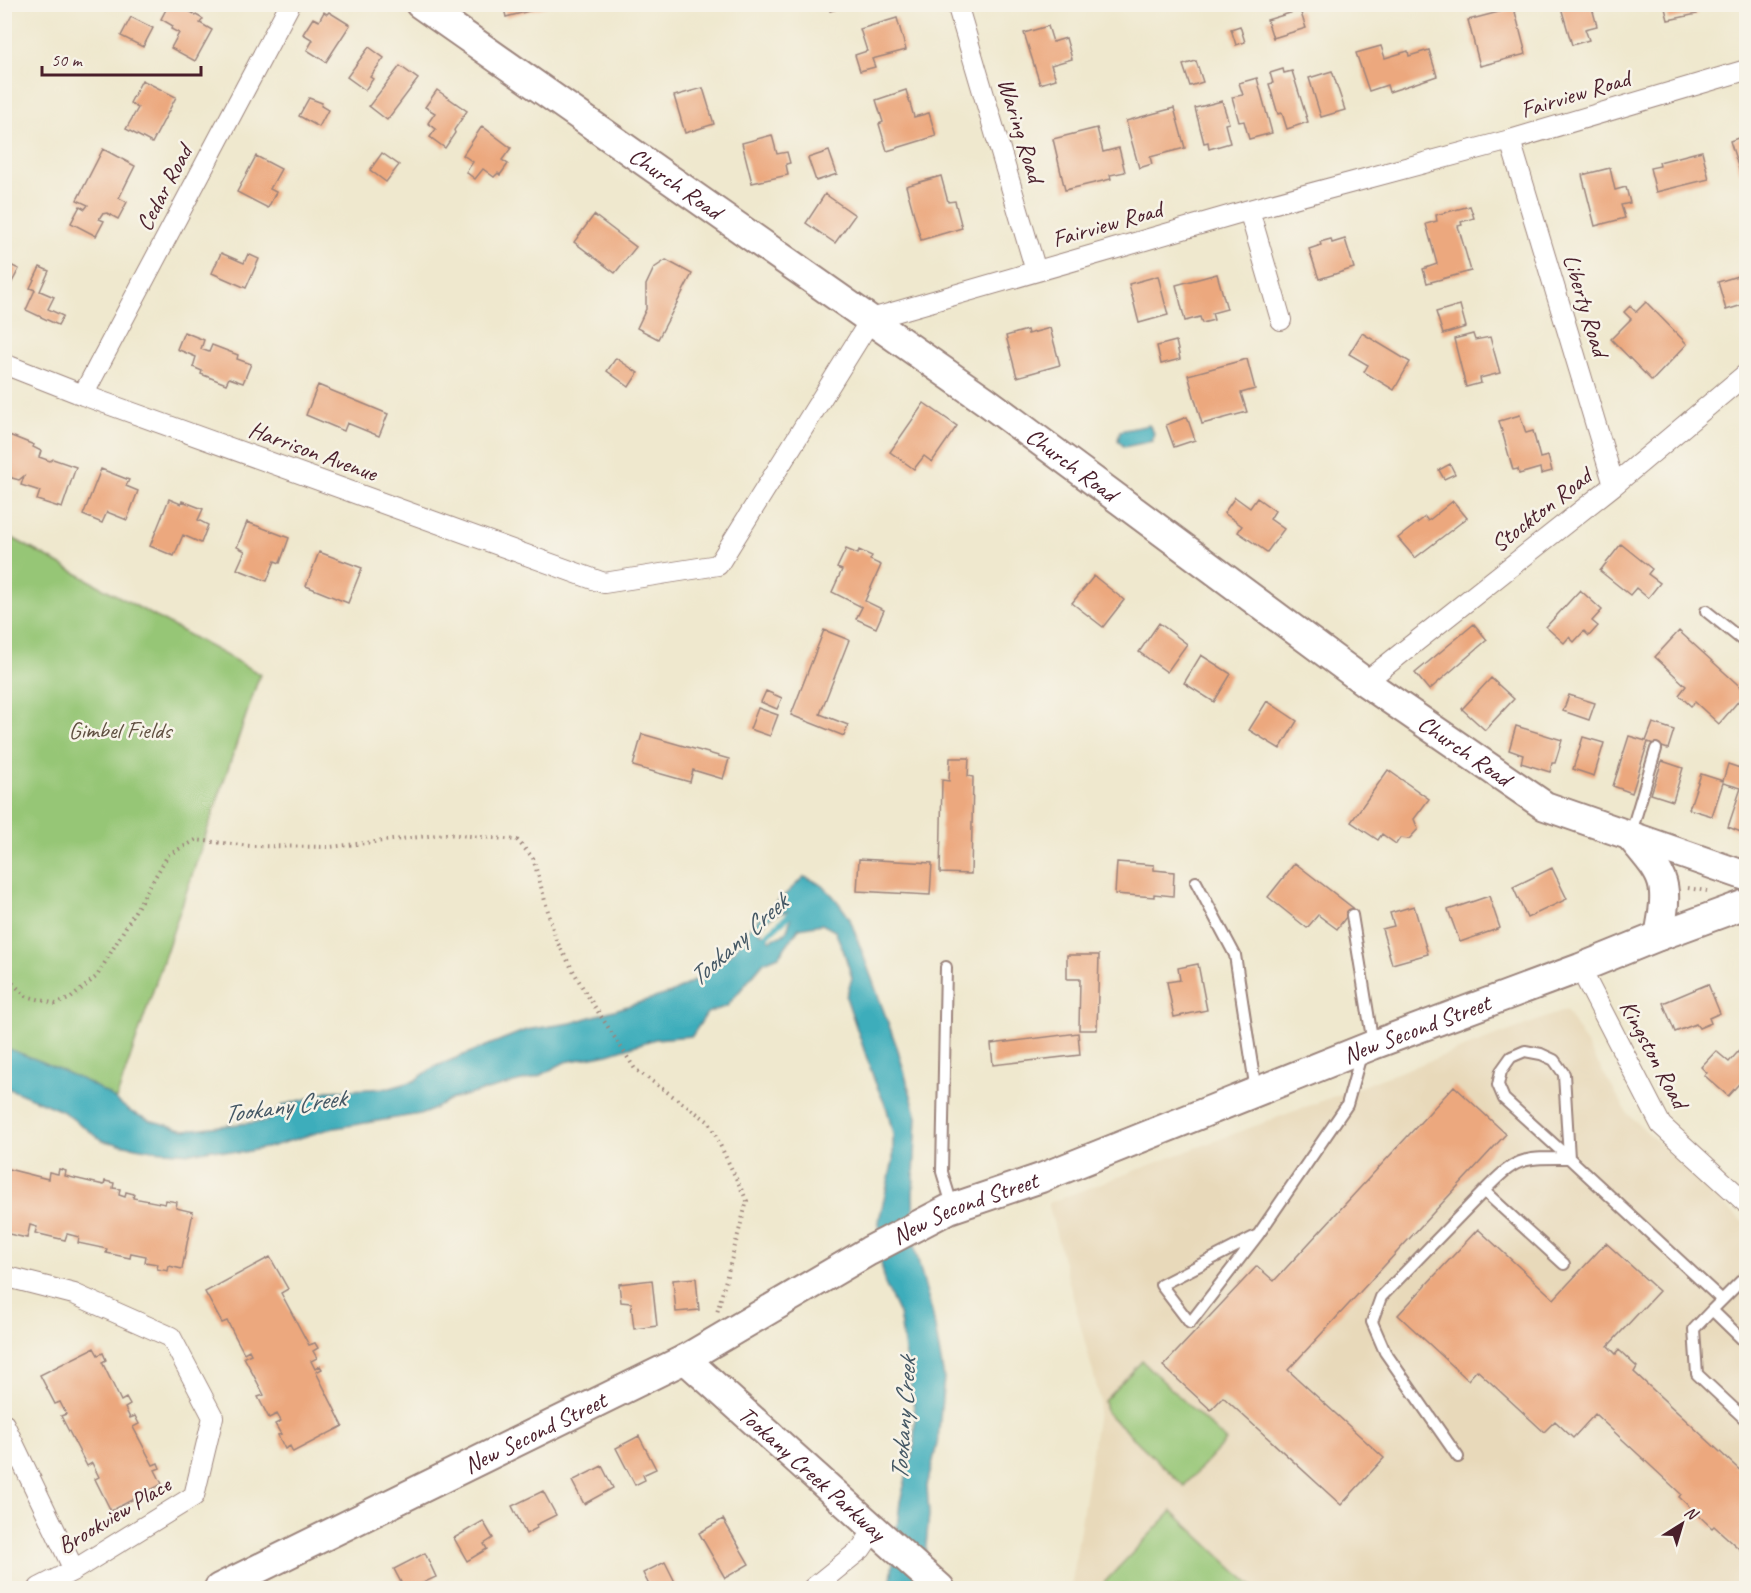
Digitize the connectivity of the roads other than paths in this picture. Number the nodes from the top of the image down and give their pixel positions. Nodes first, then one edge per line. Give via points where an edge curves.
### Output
1 (290, 4) edge
2 (420, 4) edge
3 (957, 4) edge
4 (1746, 70) edge
5 (1510, 140) junction
6 (1249, 210) junction
7 (1036, 271) junction
8 (871, 319) junction
9 (1281, 320) dead end
10 (4, 364) edge
11 (1746, 374) edge
12 (83, 395) junction
13 (1614, 485) junction
14 (1706, 611) dead end
15 (1746, 643) edge
16 (1365, 682) junction
17 (1656, 749) dead end
18 (1629, 836) junction
19 (1746, 876) edge
20 (1196, 882) dead end
21 (1746, 904) edge
22 (1352, 915) dead end
23 (1659, 936) junction
24 (946, 967) dead end
25 (1580, 968) junction
26 (1368, 1047) junction
27 (1256, 1091) junction
28 (1569, 1158) junction
29 (1484, 1191) junction
30 (1746, 1203) edge
31 (951, 1209) junction
32 (1258, 1234) junction
33 (1564, 1264) dead end
34 (4, 1276) edge
35 (1746, 1276) edge
36 (1722, 1300) junction
37 (1712, 1310) junction
38 (1746, 1343) edge
39 (685, 1359) junction
40 (1746, 1420) edge
41 (4, 1424) edge
42 (1458, 1457) dead end
43 (881, 1535) junction
44 (74, 1570) junction
45 (253, 1581) edge
46 (936, 1585) edge
47 (39, 1588) edge
48 (219, 1588) edge
49 (813, 1588) edge

1 - 12 street, Cedar Road
2 - 8 street, Church Road
3 - 7 street, Waring Road
4 - 5 street, Fairview Road
5 - 6 street, Fairview Road
5 - 13 street, Liberty Road
6 - 7 street, Fairview Road
6 - 9 street
7 - 8 street, Fairview Road
8 - 12 street, Harrison Avenue via 718,565 604,583
8 - 16 street, Church Road
10 - 12 street, Harrison Avenue
11 - 13 street, Stockton Road
13 - 16 street, Stockton Road
14 - 15 lane
16 - 18 street, Church Road via 1545,806
17 - 18 lane
18 - 19 street, Church Road
18 - 23 street via 1659,871 1664,886 1665,908
20 - 27 lane via 1235,955
21 - 23 street, New Second Street
22 - 26 lane
23 - 25 street, New Second Street
24 - 31 lane via 942,1172
25 - 26 street, New Second Street
25 - 30 street, Kingston Road via 1661,1125
26 - 27 street, New Second Street
26 - 32 lane via 1347,1105
27 - 31 street, New Second Street via 1041,1178
28 - 28 lane via 1564,1074 1554,1060 1541,1054 1525,1051 1511,1057 1501,1071 1498,1085 1504,1099
28 - 29 lane via 1527,1158 1506,1168
28 - 36 lane
29 - 33 lane
29 - 42 lane via 1381,1297 1372,1322 1385,1352
31 - 39 street, New Second Street via 869,1251
32 - 32 lane via 1161,1285 1190,1323 1203,1306
34 - 44 street, Brookview Place via 74,1294 171,1337 213,1417 194,1496
35 - 36 lane
36 - 37 lane
37 - 38 lane
37 - 40 lane via 1694,1329 1697,1374
39 - 43 street, Tookany Creek Parkway
39 - 45 street, New Second Street
41 - 44 street
43 - 46 street, Tookany Creek Parkway
43 - 49 street
44 - 47 street, Brookview Place
45 - 48 street, New Second Street

